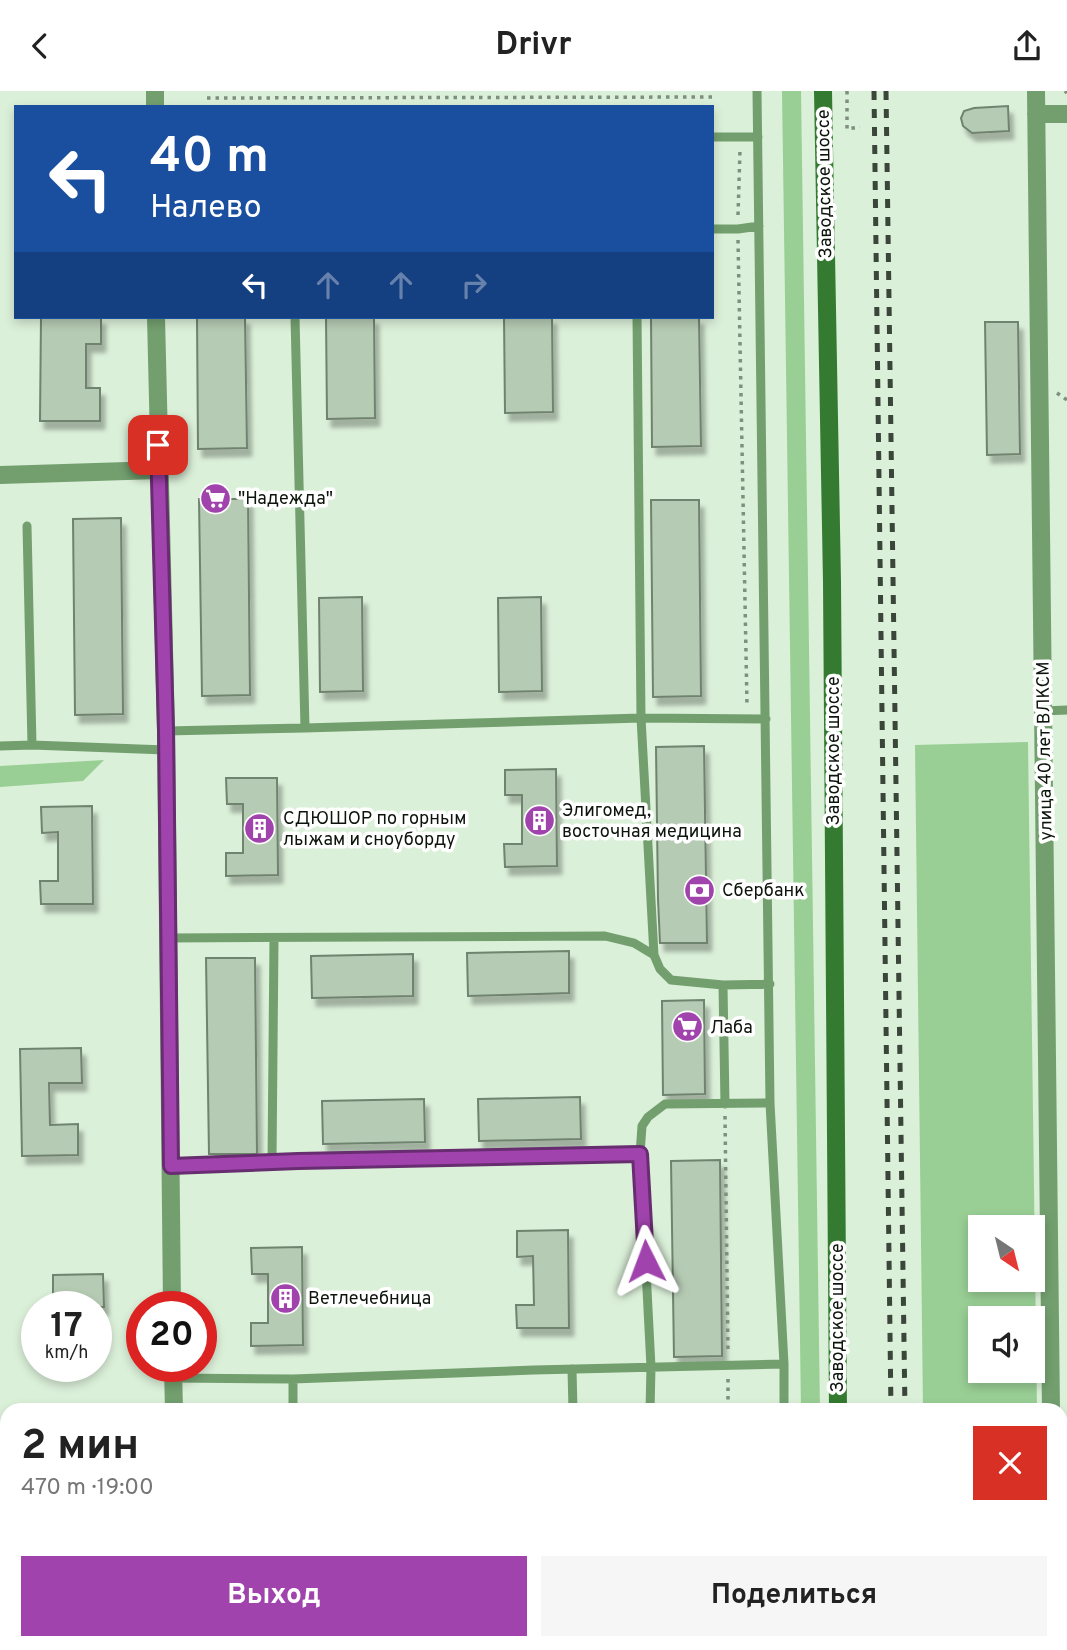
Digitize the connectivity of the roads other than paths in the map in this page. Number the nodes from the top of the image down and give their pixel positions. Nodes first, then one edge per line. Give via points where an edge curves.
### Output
1 (757, 91) edge
2 (823, 91) edge
3 (1036, 91) edge
4 (1036, 114) junction
5 (1067, 114) edge
6 (714, 137) edge
7 (758, 137) junction
8 (759, 226) junction
9 (714, 229) edge
10 (156, 319) edge
11 (295, 319) edge
12 (637, 319) edge
13 (159, 470) junction
14 (0, 475) edge
15 (27, 526) dead end
16 (1043, 711) junction
17 (1067, 711) edge
18 (641, 718) junction
19 (766, 719) junction
20 (304, 728) junction
21 (166, 730) junction
22 (0, 745) edge
23 (32, 745) junction
24 (166, 750) junction
25 (169, 938) junction
26 (274, 938) junction
27 (654, 954) junction
28 (770, 984) junction
29 (723, 985) junction
30 (770, 1103) junction
31 (725, 1104) junction
32 (640, 1154) junction
33 (272, 1162) junction
34 (171, 1166) junction
35 (172, 1291) edge
36 (784, 1364) junction
37 (651, 1367) junction
38 (572, 1369) junction
39 (217, 1375) edge
40 (293, 1379) junction
41 (173, 1382) edge
42 (174, 1403) edge
43 (293, 1403) edge
44 (573, 1403) edge
45 (650, 1403) edge
46 (784, 1403) edge
47 (838, 1403) edge
48 (1051, 1403) edge

1 - 7 lane
2 - 47 main road, Заводское шоссе
3 - 4 street, улица 40 лет ВЛКСМ
4 - 5 street
4 - 16 street, улица 40 лет ВЛКСМ
6 - 7 lane
7 - 8 lane
8 - 9 lane
8 - 19 lane
10 - 13 street
11 - 20 lane
12 - 18 lane
13 - 14 street
13 - 21 street
15 - 23 lane
16 - 17 lane
16 - 48 street, улица 40 лет ВЛКСМ
18 - 19 lane
18 - 20 lane
18 - 27 lane
19 - 28 lane
20 - 21 lane
21 - 24 street
22 - 23 lane
23 - 24 lane
24 - 25 street
25 - 26 lane
25 - 34 street
26 - 27 lane via 605,936
26 - 33 lane
27 - 29 lane via 671,980
28 - 29 lane
28 - 30 lane
29 - 31 lane
30 - 31 lane
30 - 36 lane
31 - 32 lane via 665,1104 642,1126
32 - 33 lane
32 - 37 lane
33 - 34 lane
34 - 35 street
36 - 37 lane
36 - 46 lane
37 - 38 lane
37 - 45 lane
38 - 40 lane
38 - 44 lane
39 - 40 lane
40 - 43 lane
41 - 42 street

